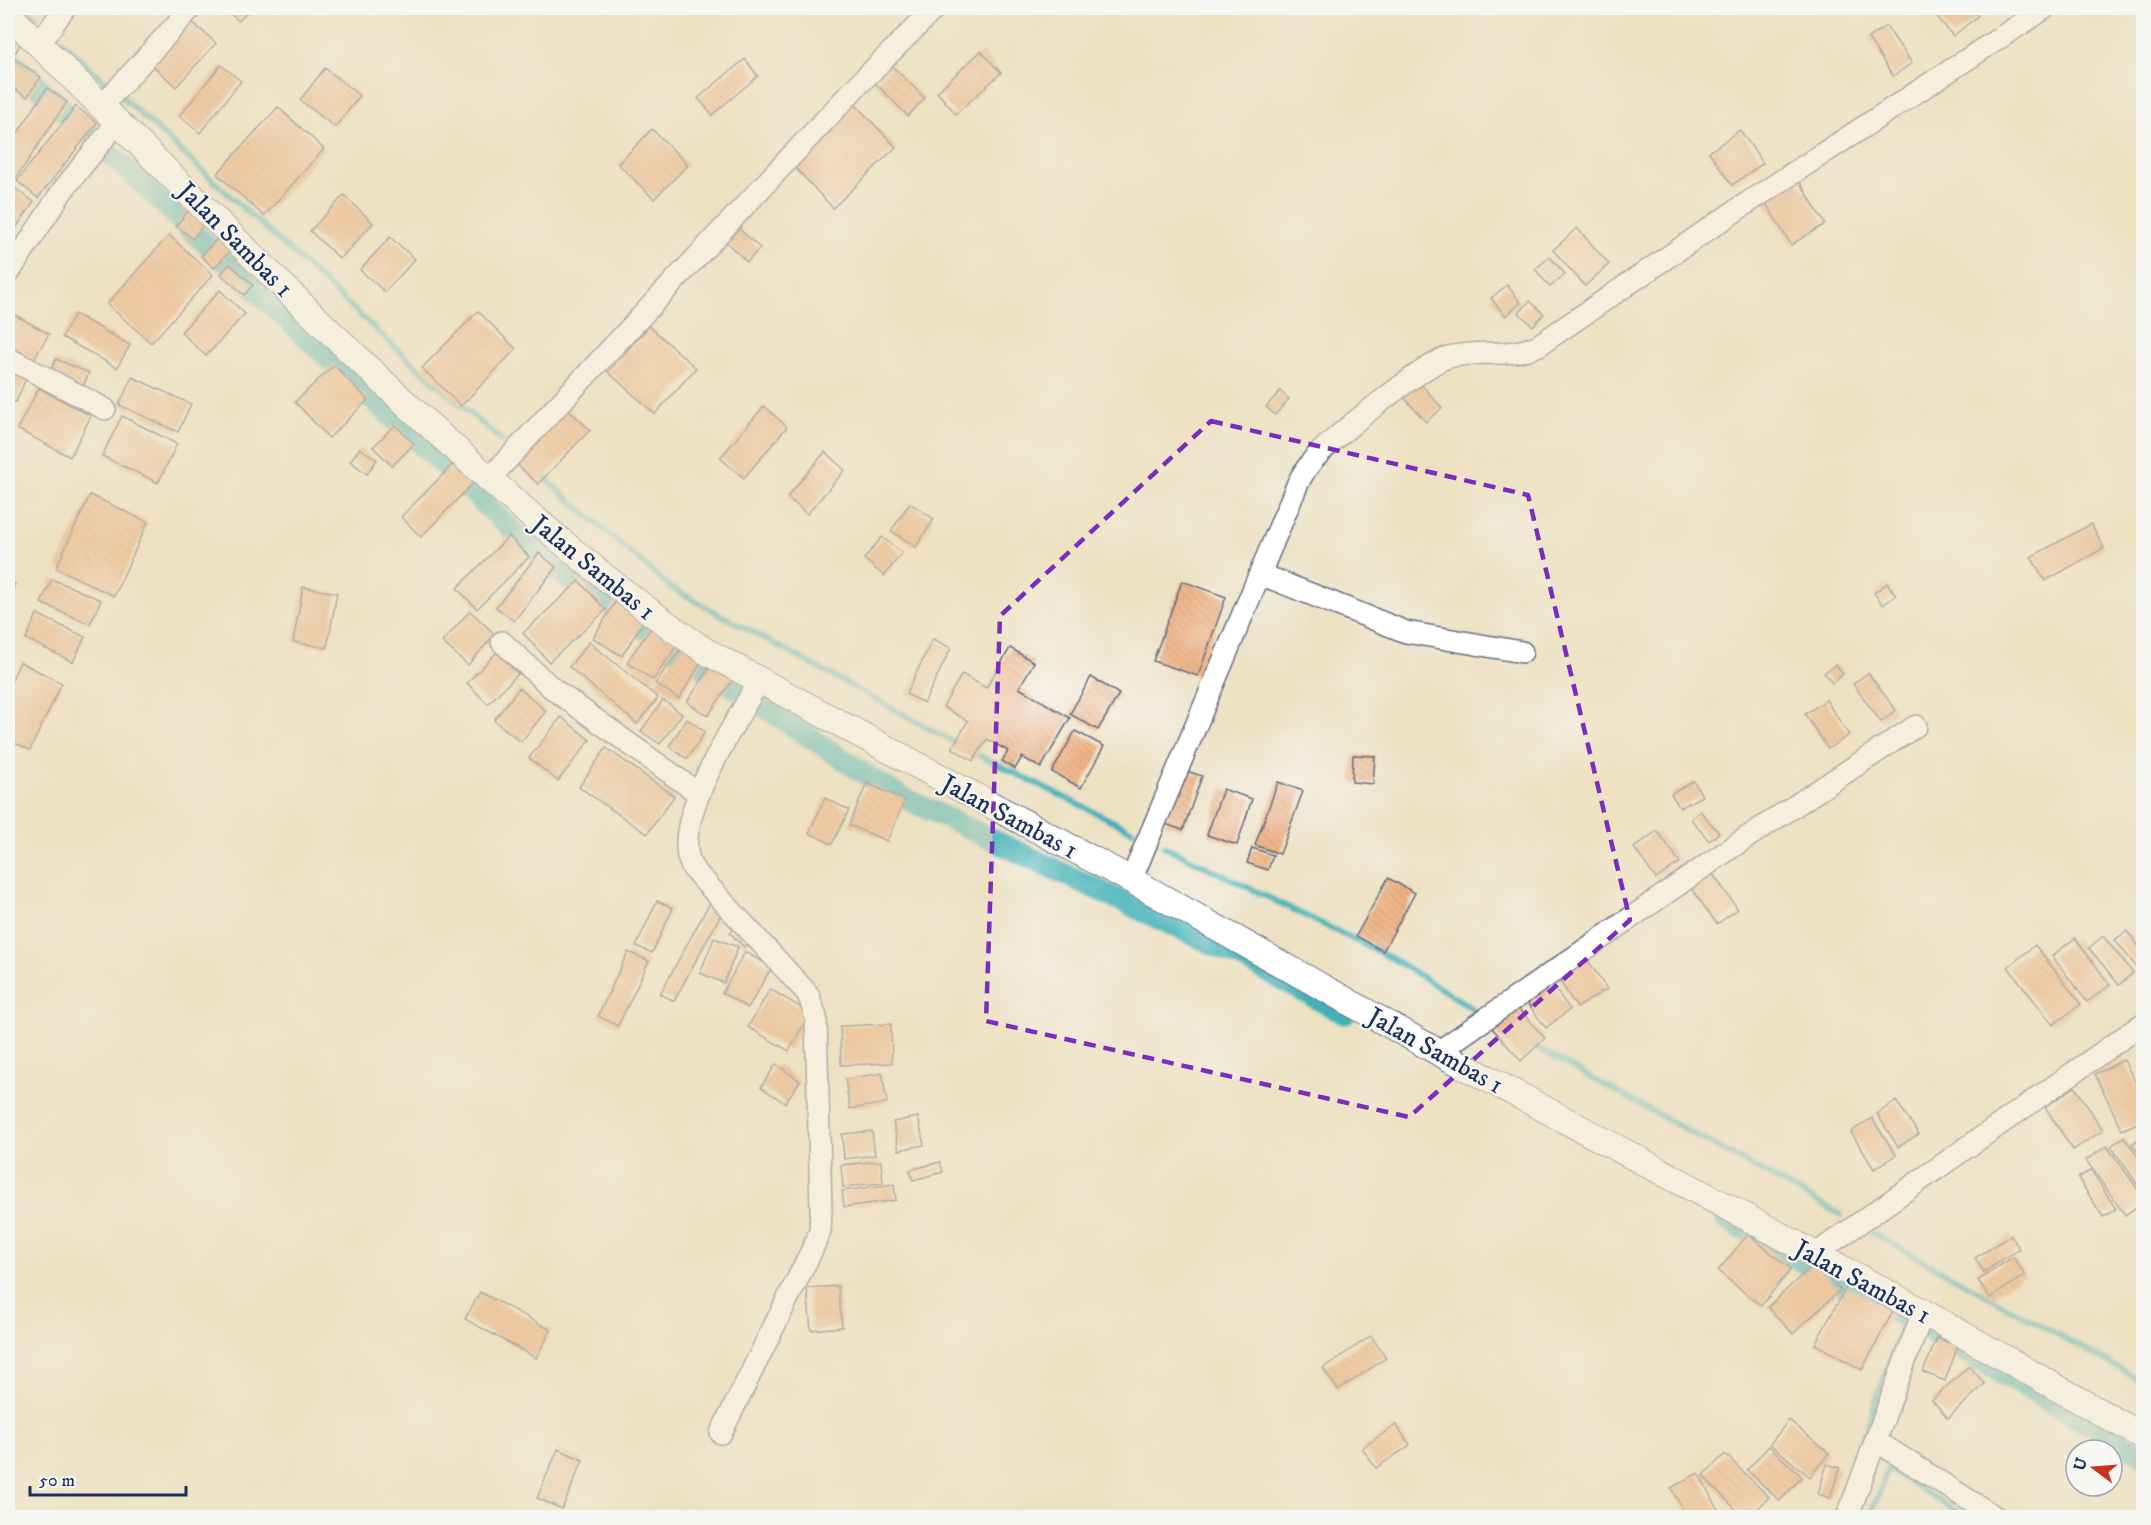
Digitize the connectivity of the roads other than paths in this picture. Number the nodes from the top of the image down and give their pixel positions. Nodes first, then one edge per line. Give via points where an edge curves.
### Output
1 (64, 8) edge
2 (191, 8) edge
3 (935, 8) edge
4 (2044, 9) dead end
5 (8, 14) edge
6 (39, 44) junction
7 (108, 111) junction
8 (8, 274) edge
9 (8, 358) edge
10 (105, 409) dead end
11 (489, 479) junction
12 (1260, 574) junction
13 (502, 642) dead end
14 (1522, 652) dead end
15 (758, 682) junction
16 (1916, 726) dead end
17 (698, 793) junction
18 (1131, 880) junction
19 (2144, 1023) edge
20 (1438, 1052) junction
21 (1814, 1255) junction
22 (1923, 1312) junction
23 (721, 1433) dead end
24 (2144, 1437) edge
25 (1876, 1441) junction
26 (1847, 1518) edge
27 (1997, 1518) edge

1 - 6 street
2 - 7 street via 146,57
3 - 11 street
4 - 12 street via 1539,345 1508,355 1445,358 1412,377 1314,459 1298,483
5 - 6 street, Jalan Sambas 1
6 - 7 street, Jalan Sambas 1
7 - 8 street
7 - 11 street, Jalan Sambas 1 via 362,364
9 - 10 street
11 - 15 street, Jalan Sambas 1 via 657,619
12 - 14 street via 1406,632
12 - 18 street
13 - 17 street via 553,689
15 - 17 street
15 - 18 street, Jalan Sambas 1
16 - 20 street via 1731,848
17 - 23 street via 685,837 687,860 808,994 816,1017 820,1231
18 - 20 street, Jalan Sambas 1
19 - 21 street
20 - 21 street, Jalan Sambas 1
21 - 22 street, Jalan Sambas 1
22 - 24 street, Jalan Sambas 1
22 - 25 street
25 - 26 street
25 - 27 street

